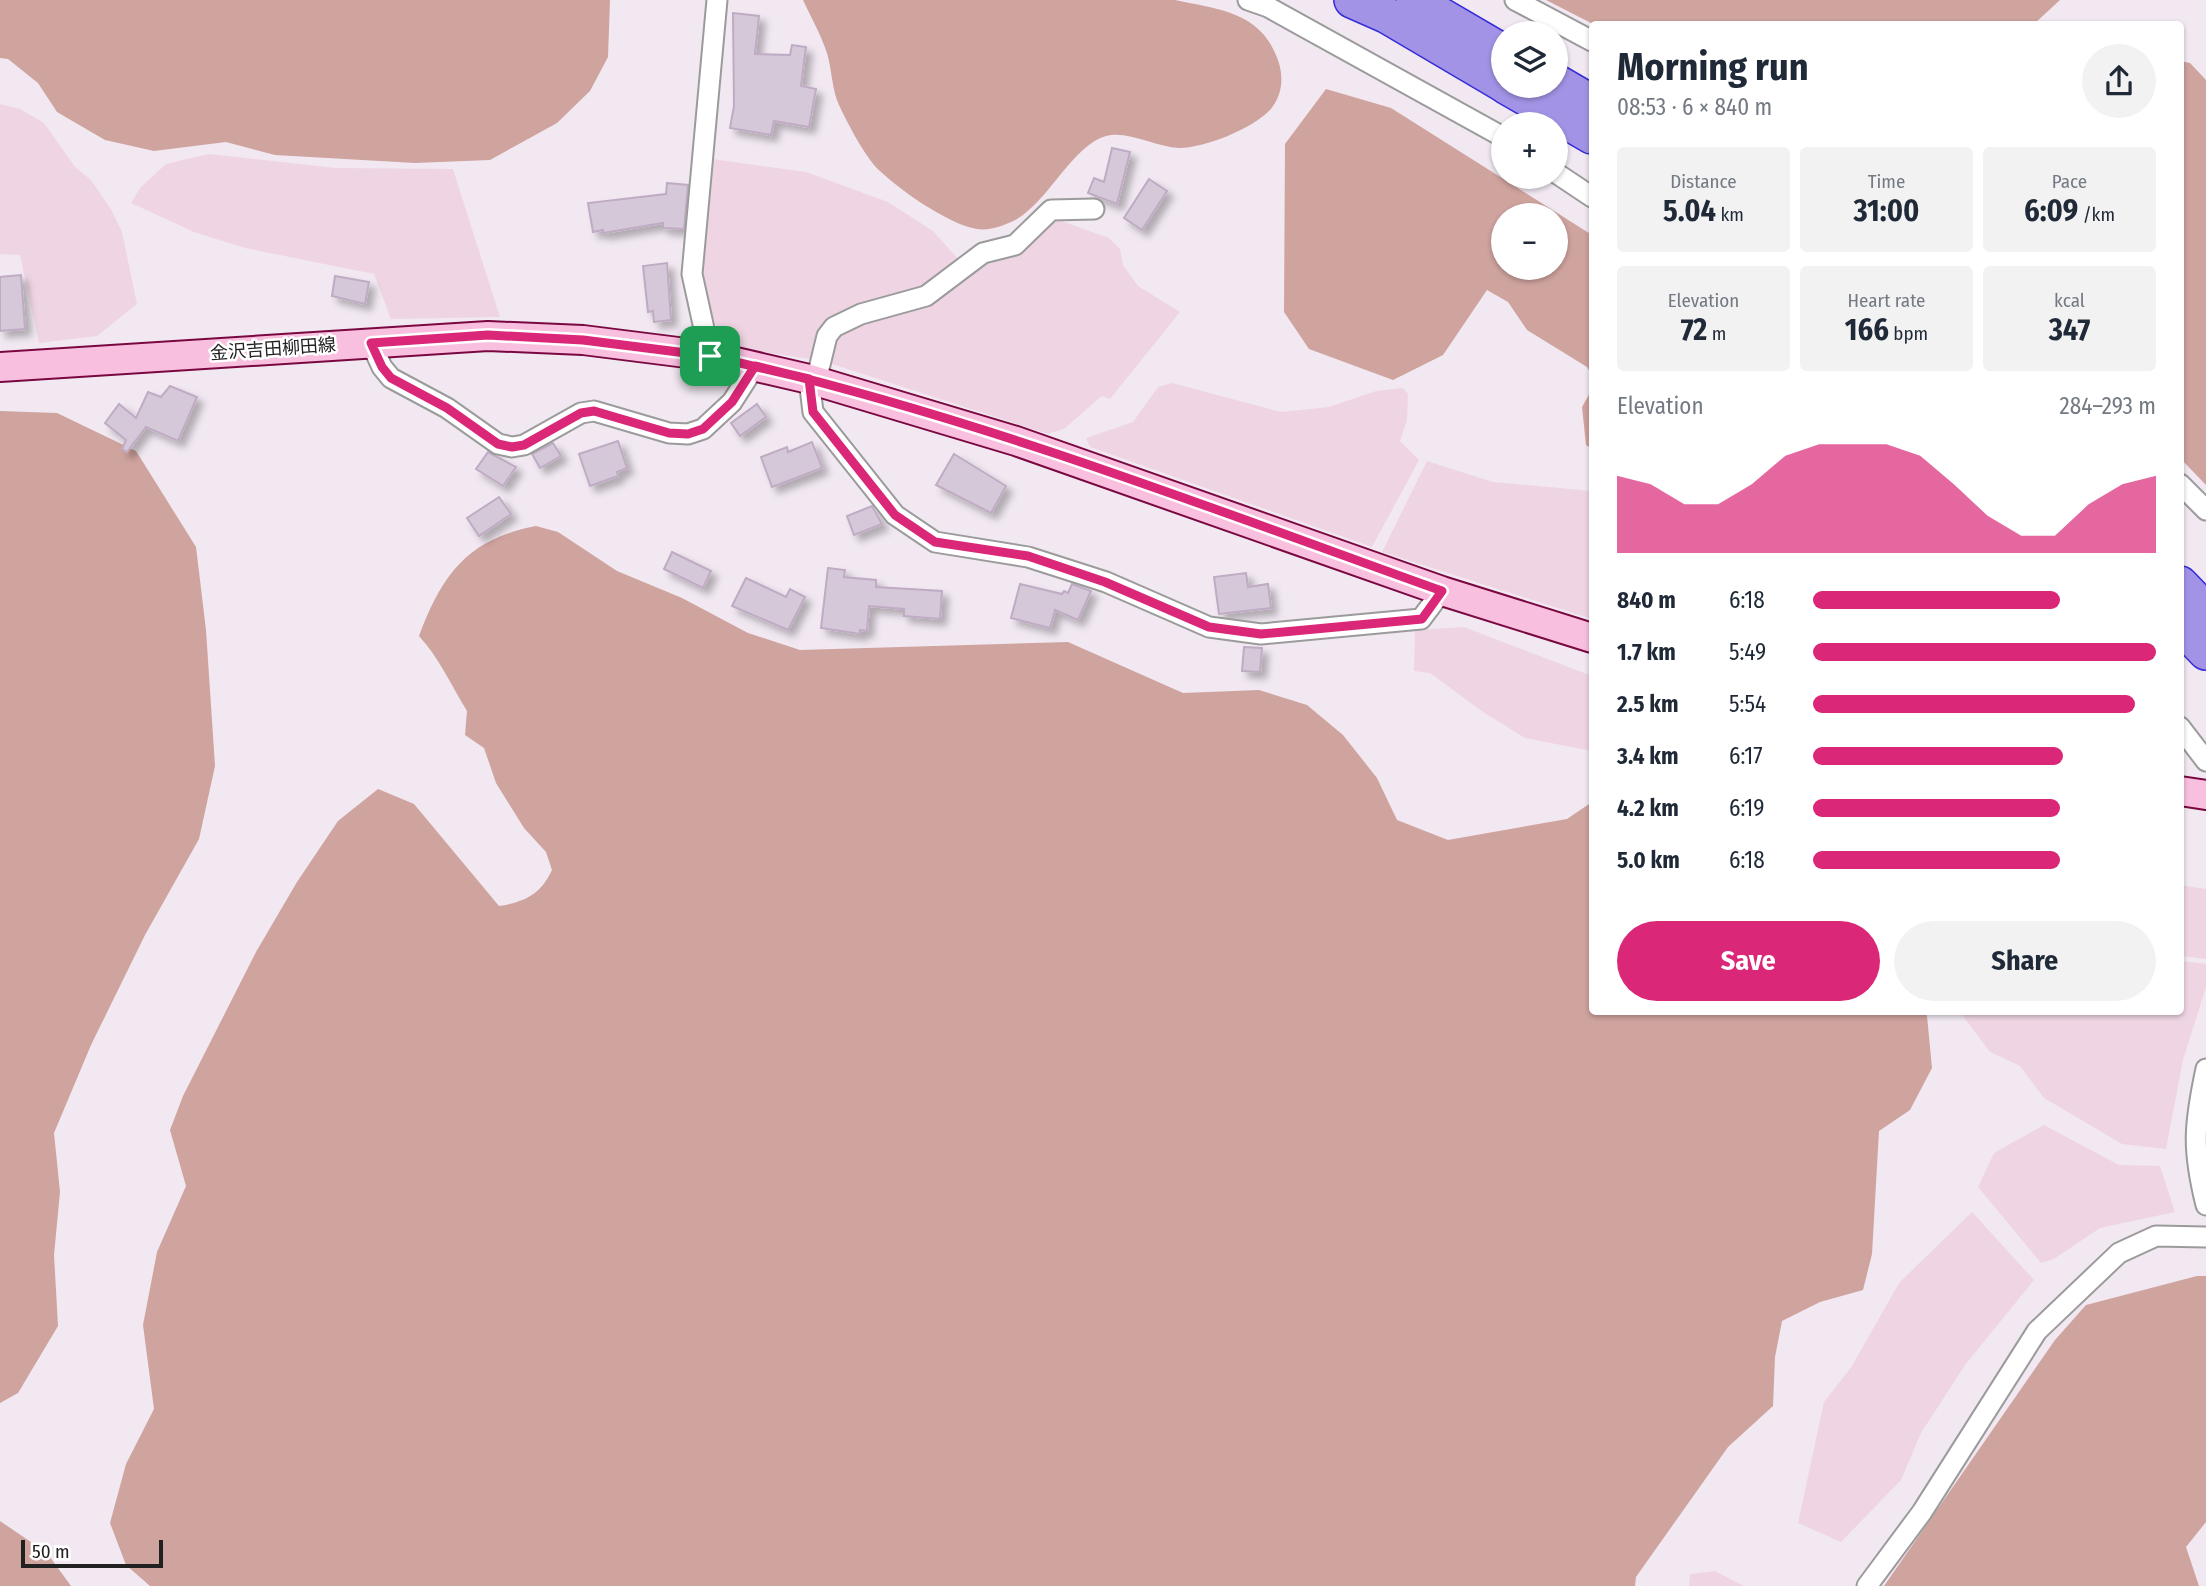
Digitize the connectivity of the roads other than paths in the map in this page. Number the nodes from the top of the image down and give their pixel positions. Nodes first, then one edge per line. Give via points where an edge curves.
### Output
1 (717, 0) edge
2 (1248, 0) edge
3 (1352, 0) edge
4 (1414, 0) edge
5 (1515, 0) edge
6 (1589, 39) edge
7 (1491, 44) edge
8 (1491, 77) edge
9 (1568, 89) edge
10 (1527, 98) edge
11 (1589, 101) edge
12 (1491, 130) edge
13 (1589, 134) edge
14 (1568, 181) edge
15 (1589, 195) edge
16 (1094, 209) dead end
17 (371, 343) junction
18 (710, 356) junction
19 (755, 366) junction
20 (0, 367) edge
21 (812, 380) junction
22 (2184, 488) edge
23 (2206, 510) edge
24 (2184, 588) edge
25 (1442, 591) junction
26 (2206, 611) edge
27 (2184, 629) edge
28 (1589, 637) edge
29 (2206, 652) edge
30 (2184, 732) edge
31 (2206, 761) edge
32 (2184, 792) edge
33 (2206, 795) edge
34 (2206, 1069) edge
35 (2206, 1205) edge
36 (2206, 1237) edge
37 (1867, 1586) edge

1 - 18 street via 692,274
2 - 12 street via 1280,13
3 - 8 highway
4 - 7 highway
5 - 6 street
9 - 11 highway
10 - 13 highway
14 - 15 street
16 - 21 street via 1051,210 1015,245 983,253 926,296 861,314 834,327
17 - 18 main road, 金沢吉田柳田線 via 488,335 583,340
17 - 19 street via 391,378 447,408 498,444 512,447 594,411 669,433 703,429 732,402
17 - 20 main road, 金沢吉田柳田線
18 - 19 main road, 金沢吉田柳田線
19 - 21 main road, 金沢吉田柳田線
21 - 25 main road, 金沢吉田柳田線 via 1016,441
21 - 25 street via 813,412 895,515 935,542 1028,556 1105,582 1209,627 1261,634 1422,619
22 - 23 street
24 - 26 highway
25 - 28 main road, 金沢吉田柳田線
27 - 29 highway
30 - 31 street
32 - 33 main road
34 - 35 street via 2194,1126
36 - 37 street via 2156,1236 2119,1253 2038,1331 1922,1512

